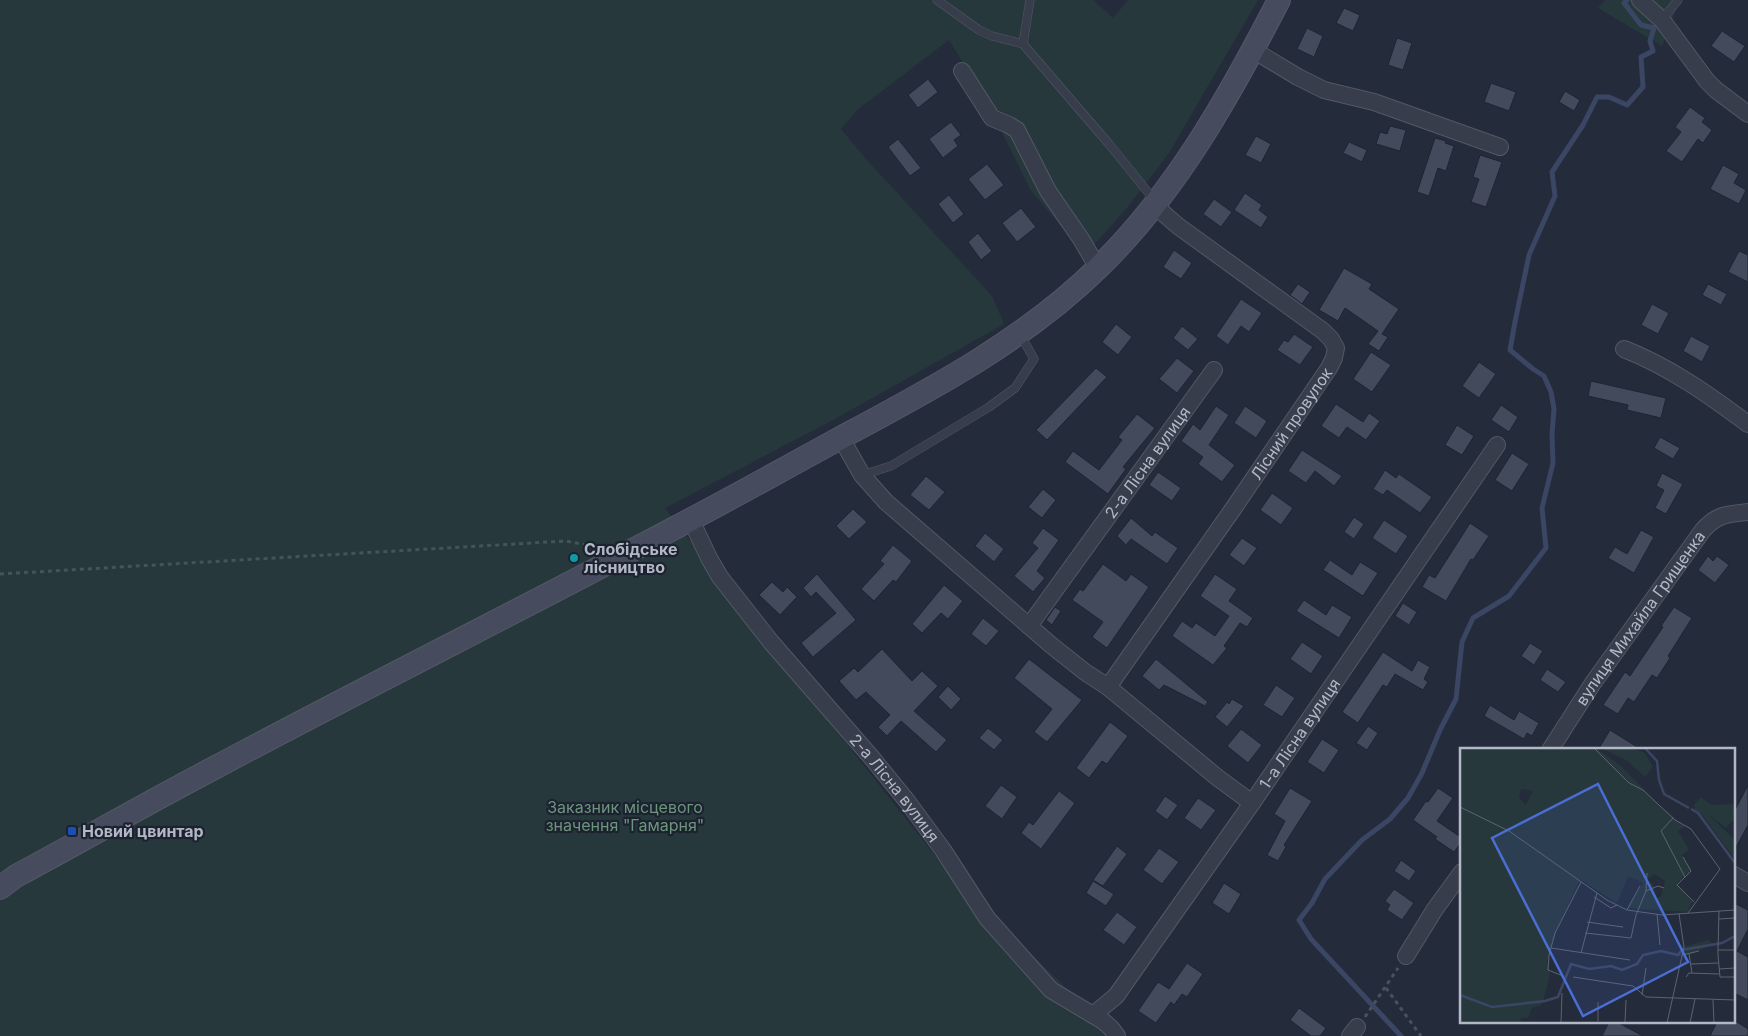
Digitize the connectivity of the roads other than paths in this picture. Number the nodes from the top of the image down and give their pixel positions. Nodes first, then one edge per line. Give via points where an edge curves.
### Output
1 (937, 0) edge
2 (1030, 0) edge
3 (1279, 0) edge
4 (1640, 0) edge
5 (1678, 0) edge
6 (1662, 20) junction
7 (1023, 44) junction
8 (1253, 50) junction
9 (962, 71) dead end
10 (1748, 114) edge
11 (1500, 148) dead end
12 (1156, 203) junction
13 (1098, 268) junction
14 (1020, 333) junction
15 (1624, 349) dead end
16 (1214, 370) dead end
17 (1748, 424) edge
18 (841, 438) junction
19 (1497, 445) dead end
20 (862, 475) junction
21 (1748, 512) edge
22 (691, 520) junction
23 (1029, 626) junction
24 (1108, 687) junction
25 (1551, 748) edge
26 (1252, 803) junction
27 (1460, 875) edge
28 (1736, 876) edge
29 (1748, 883) edge
30 (0, 888) edge
31 (1406, 956) road end
32 (1093, 1015) junction
33 (1117, 1036) edge

1 - 7 lane via 979,30
2 - 7 lane
3 - 8 street
4 - 6 street
5 - 6 lane
6 - 10 street via 1716,90
7 - 12 lane
8 - 11 street via 1324,90 1374,102
8 - 12 street via 1188,159
9 - 13 street via 992,118 1017,130 1048,191
12 - 13 street
12 - 24 street, Лісний провулок via 1178,226 1323,331 1335,343 1336,352 1234,509
13 - 14 street
14 - 18 street via 939,385
14 - 20 lane via 1034,359 1015,388 891,466
15 - 17 street via 1680,377
16 - 23 street, 2-а Лісна вулиця
18 - 20 street
18 - 22 street
19 - 26 street, 1-а Лісна вулиця
20 - 23 street via 886,502
21 - 25 street, вулиця Михайла Грищенка via 1716,518 1703,530 1593,683
22 - 30 street via 216,767
22 - 32 street, 2-а Лісна вулиця via 720,577 771,642 907,801 988,918 1051,990
23 - 24 street
24 - 26 street
26 - 32 street, 1-а Лісна вулиця via 1116,996
27 - 31 street
28 - 29 street
32 - 33 street, 2-а Лісна вулиця

